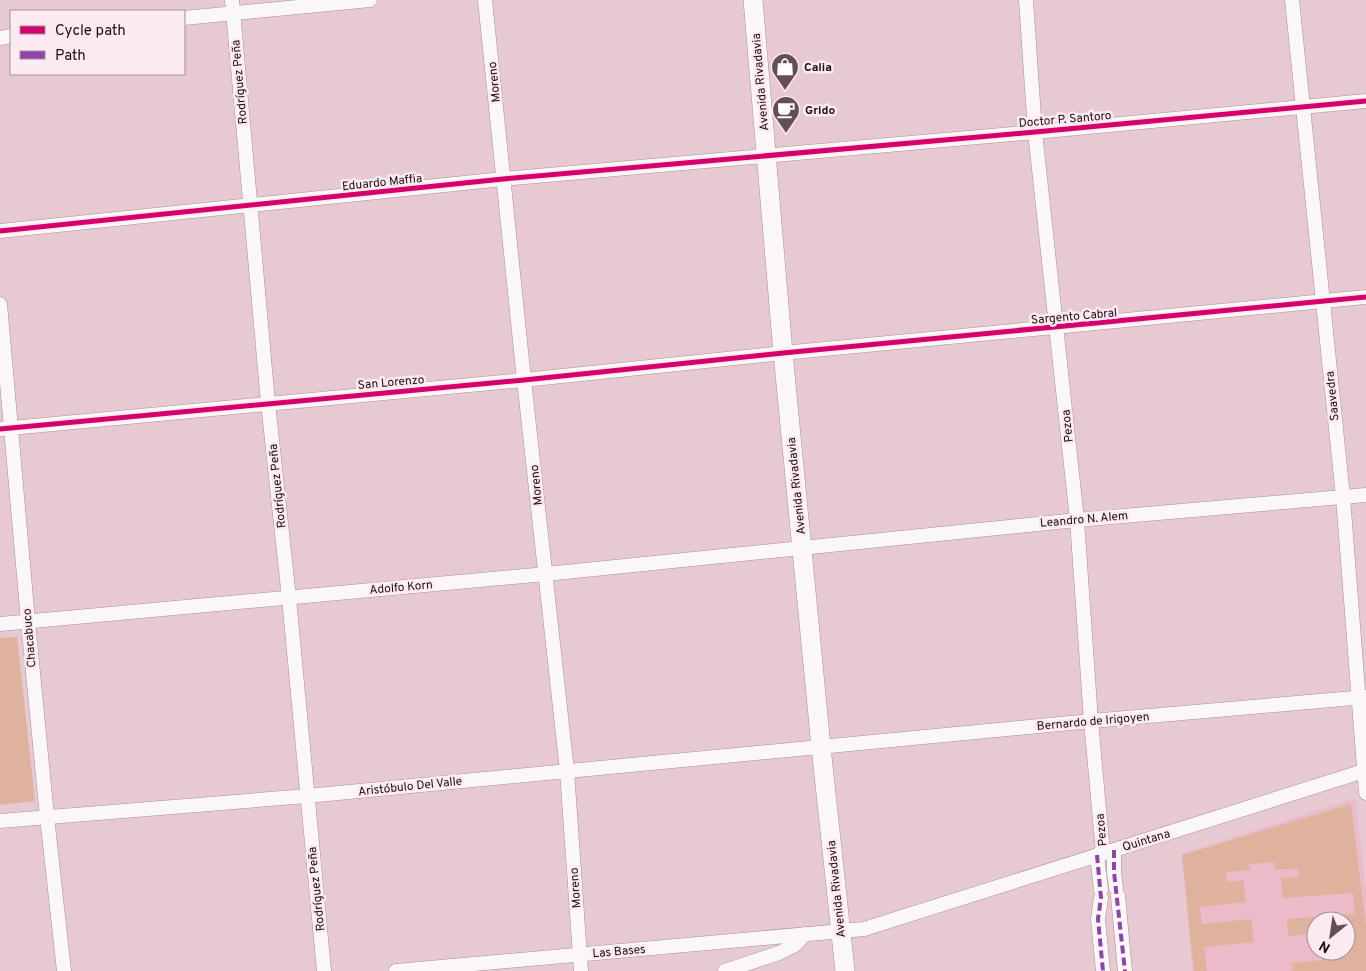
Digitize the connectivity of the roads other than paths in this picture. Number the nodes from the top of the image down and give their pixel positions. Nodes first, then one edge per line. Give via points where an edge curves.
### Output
1 (370, 0) edge
2 (485, 0) edge
3 (753, 0) edge
4 (1026, 0) edge
5 (1292, 0) edge
6 (232, 7) edge
7 (185, 18) edge
8 (1366, 101) edge
9 (1303, 107) junction
10 (1035, 132) junction
11 (766, 156) junction
12 (503, 179) junction
13 (250, 206) junction
14 (0, 231) edge
15 (1366, 297) edge
16 (1322, 302) junction
17 (0, 304) edge
18 (1057, 328) junction
19 (783, 353) junction
20 (524, 380) junction
21 (268, 403) junction
22 (6, 428) edge
23 (1366, 495) edge
24 (1343, 497) junction
25 (1077, 520) junction
26 (802, 548) junction
27 (546, 574) junction
28 (289, 598) junction
29 (28, 621) junction
30 (0, 624) edge
31 (1362, 697) edge
32 (1091, 721) junction
33 (820, 747) junction
34 (567, 771) junction
35 (1364, 771) junction
36 (1366, 793) edge
37 (307, 796) junction
38 (47, 817) junction
39 (0, 821) edge
40 (1105, 853) junction
41 (841, 931) junction
42 (805, 934) junction
43 (580, 954) junction
44 (64, 971) edge
45 (324, 971) edge
46 (396, 971) edge
47 (581, 971) edge
48 (725, 971) edge
49 (845, 971) edge
50 (1103, 971) edge
51 (1125, 971) edge

1 - 6 street
2 - 12 street, Moreno
3 - 11 main road, Avenida Rivadavia
4 - 10 street, Pezoa
5 - 9 street, Saavedra
6 - 7 street
6 - 13 street, Rodríguez Peña
8 - 9 street, Doctor P. Santoro
9 - 10 street, Doctor P. Santoro
9 - 16 street, Saavedra
10 - 11 street, Doctor P. Santoro
10 - 18 street, Pezoa
11 - 12 street, Eduardo Maffia
11 - 19 main road, Avenida Rivadavia
12 - 13 street, Eduardo Maffia
12 - 20 street, Moreno
13 - 14 street, Eduardo Maffia
13 - 21 street, Rodríguez Peña
15 - 16 street, Sargento Cabral
16 - 18 street, Sargento Cabral
16 - 24 street, Saavedra
17 - 22 street, Chacabuco
18 - 19 street, Sargento Cabral
18 - 25 street, Pezoa
19 - 20 street, San Lorenzo
19 - 26 main road, Avenida Rivadavia
20 - 21 street, San Lorenzo
20 - 27 street, Moreno
21 - 22 street, San Lorenzo
21 - 28 street, Rodríguez Peña
22 - 29 street, Chacabuco
23 - 24 street, Leandro N. Alem
24 - 25 street, Leandro N. Alem
24 - 31 street, Saavedra
25 - 26 street, Leandro N. Alem
25 - 32 street, Pezoa
26 - 27 street, Adolfo Korn
26 - 33 main road, Avenida Rivadavia
27 - 28 street, Adolfo Korn
27 - 34 street, Moreno
28 - 29 street, Adolfo Korn
28 - 37 street, Rodríguez Peña
29 - 30 street, Adolfo Korn
29 - 38 street, Chacabuco
31 - 32 street, Bernardo de Irigoyen
31 - 35 street, Saavedra
32 - 33 street, Bernardo de Irigoyen
32 - 40 street, Pezoa
33 - 34 street, Aristóbulo Del Valle
33 - 41 main road, Avenida Rivadavia
34 - 37 street, Aristóbulo Del Valle
34 - 43 street, Moreno
35 - 36 street, Saavedra
35 - 40 street, Quintana
37 - 38 street, Aristóbulo Del Valle
37 - 45 street, Rodríguez Peña
38 - 39 street, Aristóbulo Del Valle
38 - 44 street, Chacabuco
40 - 41 street, Quintana via 864,929
40 - 50 street via 1098,920
40 - 51 street via 1114,872
41 - 42 street, Las Bases
41 - 49 main road, Avenida Rivadavia
42 - 43 street, Las Bases
42 - 48 street via 795,945 780,952
43 - 46 street, Las Bases
43 - 47 street, Moreno

